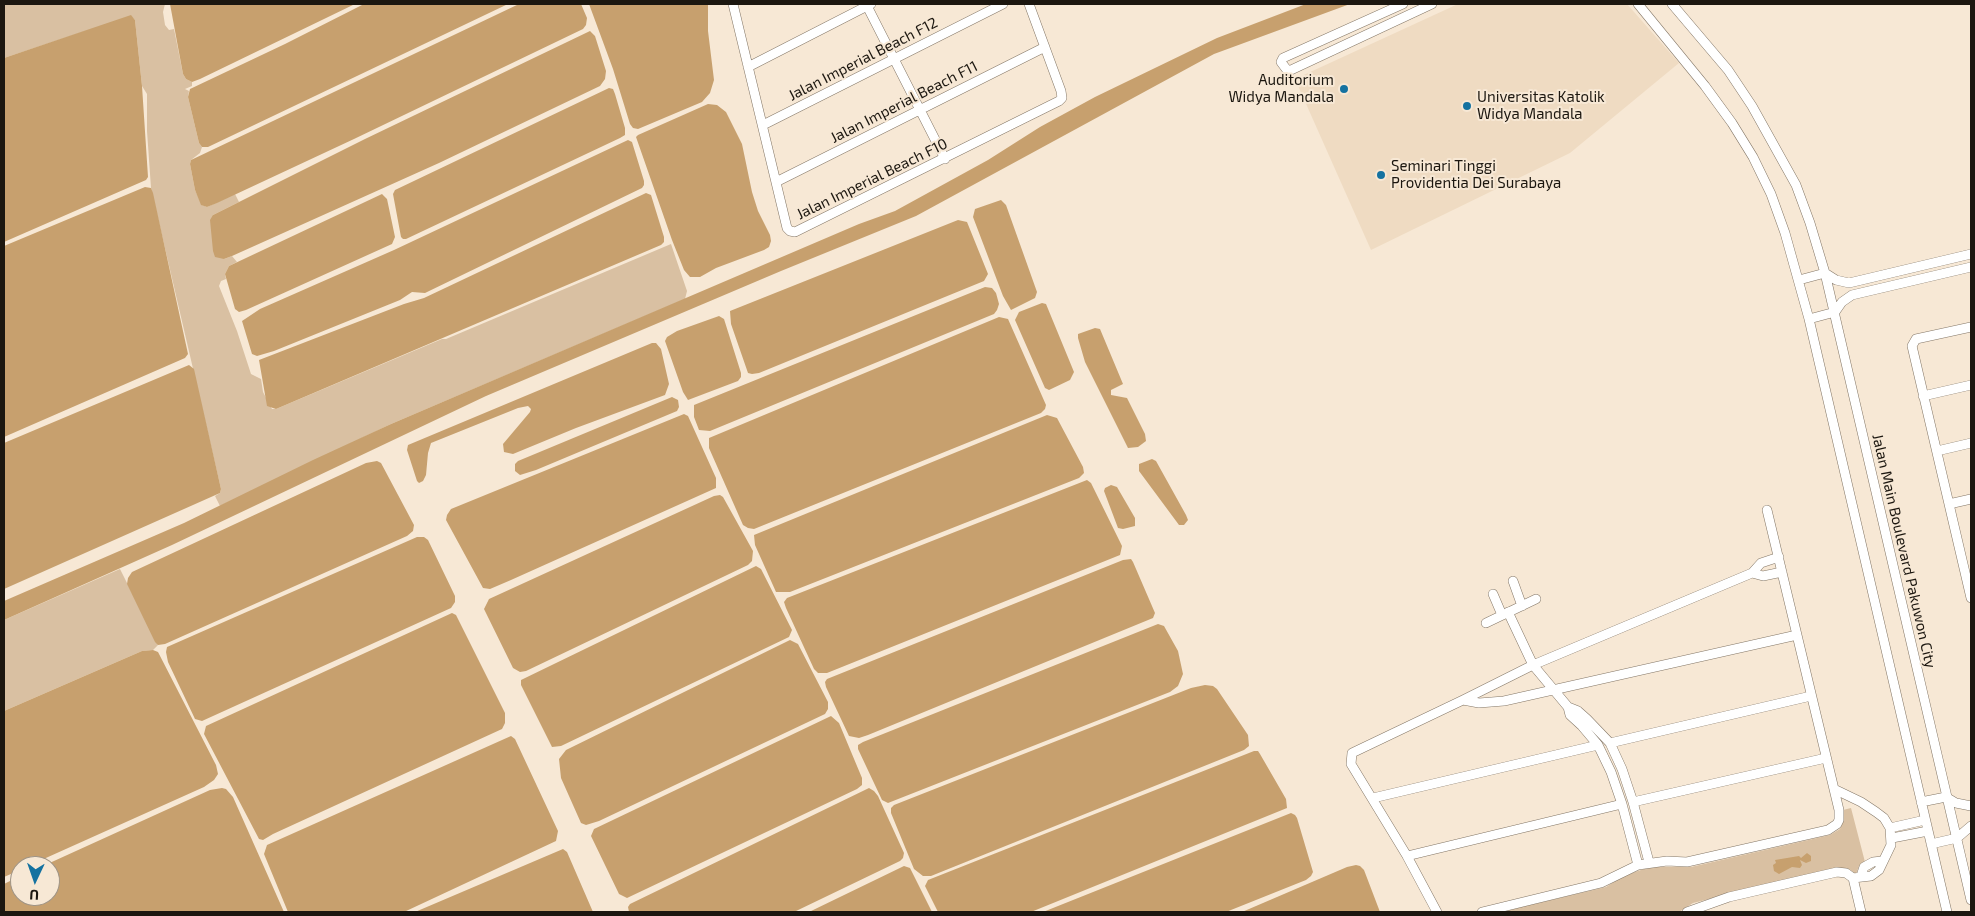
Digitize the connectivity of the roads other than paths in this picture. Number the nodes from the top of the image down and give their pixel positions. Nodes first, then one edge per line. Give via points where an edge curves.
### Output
1 (733, 4) edge
2 (868, 4) edge
3 (1003, 4) edge
4 (1029, 4) edge
5 (1403, 4) edge
6 (1432, 4) edge
7 (1638, 4) edge
8 (1672, 4) edge
9 (1414, 8) edge
10 (1044, 47) junction
11 (894, 59) junction
12 (748, 67) junction
13 (920, 110) junction
14 (763, 125) junction
15 (944, 159) junction
16 (776, 182) junction
17 (1971, 254) edge
18 (1971, 267) edge
19 (1825, 273) junction
20 (1800, 280) junction
21 (1849, 283) junction
22 (1852, 295) junction
23 (1835, 312) junction
24 (1809, 319) junction
25 (1971, 327) edge
26 (1971, 385) edge
27 (1923, 396) junction
28 (1971, 443) edge
29 (1937, 451) junction
30 (1971, 499) edge
31 (1949, 504) junction
32 (1767, 510) dead end
33 (1971, 554) edge
34 (1779, 557) junction
35 (1962, 557) junction
36 (1752, 572) junction
37 (1782, 572) junction
38 (1513, 581) dead end
39 (1493, 594) dead end
40 (1971, 598) edge
41 (1536, 599) dead end
42 (1522, 606) junction
43 (1505, 614) junction
44 (1486, 622) dead end
45 (1797, 635) junction
46 (1533, 665) junction
47 (1554, 691) junction
48 (1811, 696) junction
49 (1463, 700) junction
50 (1568, 707) junction
51 (1610, 743) junction
52 (1598, 745) junction
53 (1826, 758) junction
54 (1834, 789) junction
55 (1946, 797) junction
56 (1372, 798) junction
57 (1633, 802) junction
58 (1921, 802) junction
59 (1622, 804) junction
60 (1971, 806) edge
61 (1925, 820) junction
62 (1971, 826) edge
63 (1890, 828) junction
64 (1928, 831) junction
65 (1892, 838) junction
66 (1957, 838) junction
67 (1931, 844) junction
68 (1407, 856) junction
69 (1649, 862) junction
70 (1638, 865) junction
71 (1857, 877) junction
72 (1971, 900) edge
73 (1437, 912) edge
74 (1482, 912) edge
75 (1687, 912) edge
76 (1862, 912) edge
77 (1947, 912) edge

1 - 12 street, Jalan Imperial Beach F10
2 - 11 street
2 - 12 street
3 - 11 street, Jalan Imperial Beach F12
4 - 10 street
5 - 9 street via 1283,58 1281,62 1291,70
6 - 9 street
7 - 20 street via 1706,86 1753,157 1771,194
8 - 19 street, Jalan Main Boulevard Pakuwon City via 1728,70 1774,144 1796,185
10 - 13 street, Jalan Imperial Beach F11
10 - 15 street, Jalan Imperial Beach F10 via 1062,98
11 - 13 street
11 - 14 street, Jalan Imperial Beach F12
12 - 14 street, Jalan Imperial Beach F10
13 - 15 street
13 - 16 street, Jalan Imperial Beach F11
14 - 16 street, Jalan Imperial Beach F10
15 - 16 street, Jalan Imperial Beach F10 via 795,232 787,228
17 - 21 street
18 - 22 street
19 - 20 street
19 - 21 street
19 - 23 street, Jalan Main Boulevard Pakuwon City
20 - 24 street
21 - 22 street
22 - 23 street
23 - 24 street
23 - 55 street, Jalan Main Boulevard Pakuwon City
24 - 58 street
25 - 27 street via 1916,339 1912,351
26 - 27 street
27 - 29 street
28 - 29 street
29 - 31 street
30 - 31 street
31 - 35 street
32 - 34 street
33 - 35 street
34 - 36 street via 1761,563
34 - 37 street
35 - 40 street
36 - 37 street via 1763,576
36 - 46 street
37 - 45 street
38 - 42 street
39 - 43 street
41 - 42 street
42 - 43 street
43 - 44 street
43 - 46 street
45 - 47 street
45 - 48 street
46 - 47 street
46 - 49 street
47 - 49 street via 1494,703
47 - 50 street
48 - 51 street
48 - 53 street
49 - 56 street via 1352,753 1351,764
50 - 51 street via 1578,711
50 - 52 street via 1570,715
51 - 57 street
52 - 56 street
52 - 59 street
53 - 54 street
53 - 57 street
54 - 63 street via 1876,812
54 - 69 street via 1839,820 1828,830 1684,863
55 - 58 street
55 - 60 street
55 - 66 street, Jalan Main Boulevard Pakuwon City
56 - 68 street
57 - 69 street
58 - 61 street
59 - 68 street
59 - 70 street
61 - 63 street
61 - 64 street
62 - 66 street
63 - 65 street
64 - 65 street
64 - 67 street
65 - 71 street via 1879,870 1871,876
66 - 67 street
66 - 72 street, Jalan Main Boulevard Pakuwon City
67 - 77 street
68 - 73 street
69 - 70 street
70 - 74 street via 1601,883
71 - 75 street via 1837,872 1729,897
71 - 76 street

